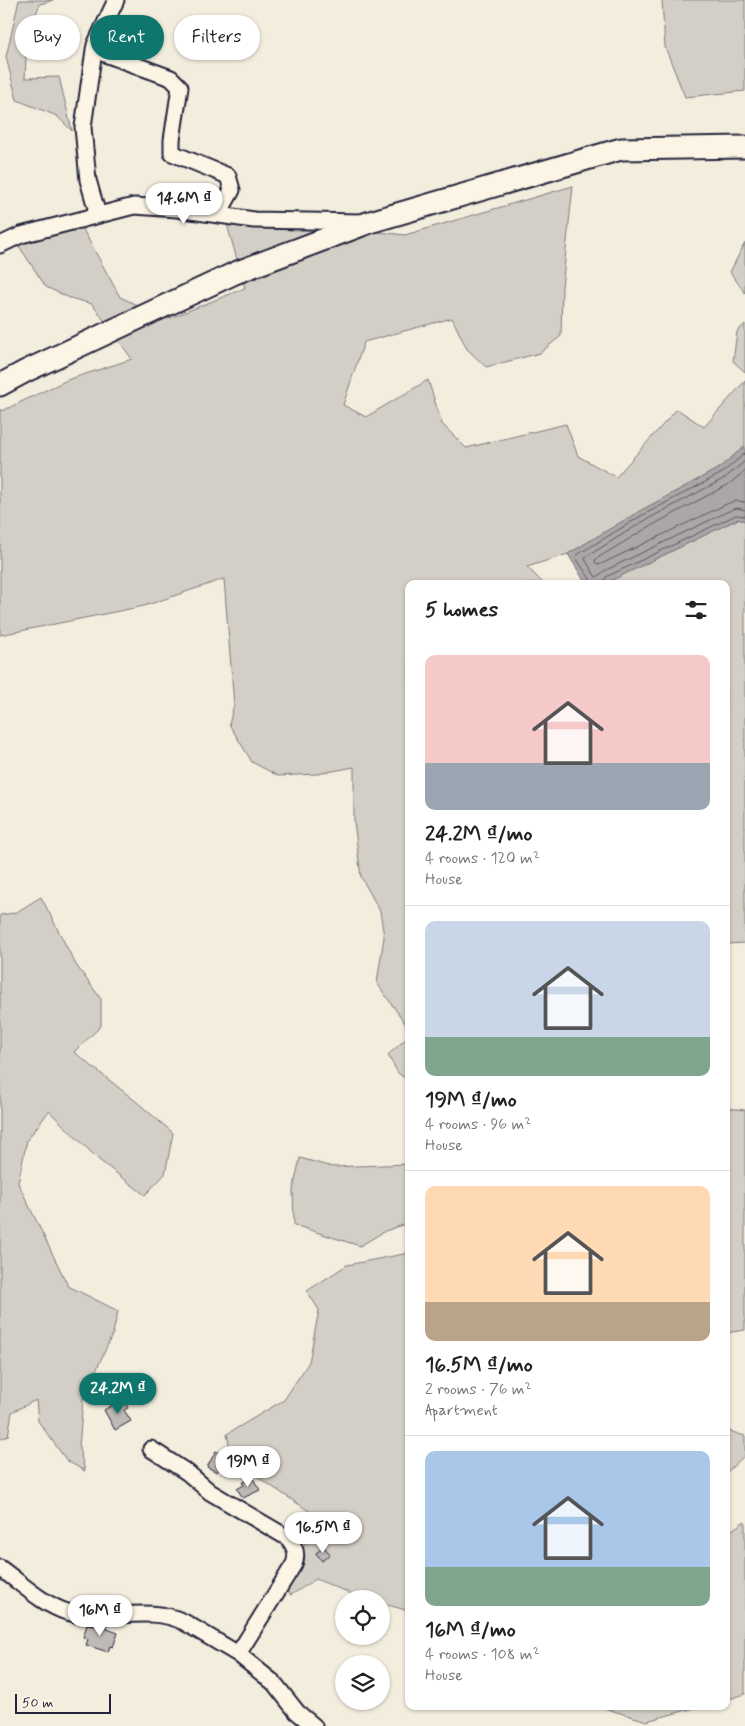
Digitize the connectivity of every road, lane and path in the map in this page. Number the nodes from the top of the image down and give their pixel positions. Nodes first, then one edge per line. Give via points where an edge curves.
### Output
1 (116, 0) edge
2 (109, 15) edge
3 (93, 60) edge
4 (122, 60) edge
5 (745, 147) edge
6 (98, 215) junction
7 (218, 215) junction
8 (370, 222) junction
9 (0, 245) edge
10 (0, 385) edge
11 (151, 1450) dead end
12 (0, 1568) edge
13 (238, 1654) junction
14 (314, 1726) edge

1 - 2 street
3 - 6 street via 83,127 88,180
4 - 7 street via 171,78 180,87 172,153 228,176 232,190
5 - 8 street via 621,148
6 - 7 street via 134,206
6 - 9 street via 21,235
7 - 8 street via 254,220
8 - 10 street via 235,273
11 - 13 street via 188,1473 210,1492 288,1538 295,1549 294,1564
12 - 13 street via 43,1600 67,1612 91,1616 152,1614 175,1618
13 - 14 street via 274,1683 296,1712

